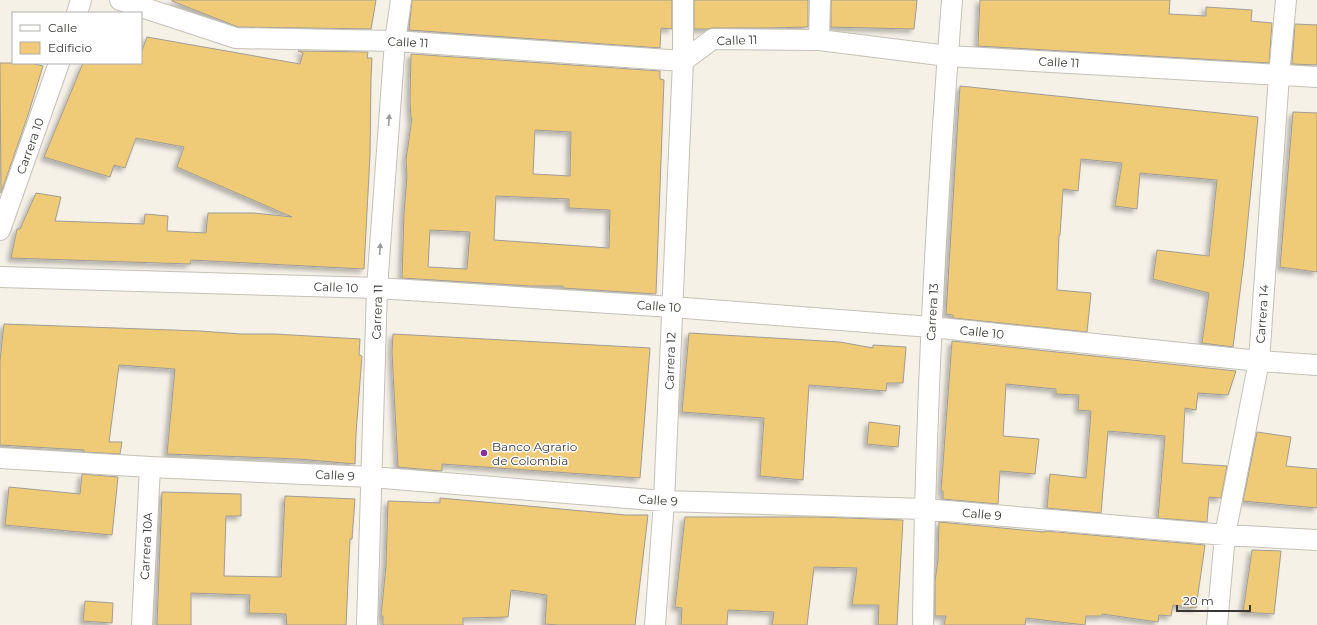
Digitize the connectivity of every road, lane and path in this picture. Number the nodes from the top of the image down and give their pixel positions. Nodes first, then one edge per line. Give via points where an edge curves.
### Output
1 (81, 0) edge
2 (120, 0) edge
3 (401, 0) edge
4 (684, 0) edge
5 (820, 0) edge
6 (952, 0) edge
7 (1286, 0) edge
8 (77, 12) edge
9 (819, 40) junction
10 (395, 41) junction
11 (948, 56) junction
12 (683, 61) junction
13 (59, 64) edge
14 (1279, 75) junction
15 (1317, 77) edge
16 (0, 230) edge
17 (0, 277) edge
18 (378, 288) junction
19 (672, 307) junction
20 (931, 327) junction
21 (1259, 361) junction
22 (1317, 365) edge
23 (0, 458) edge
24 (150, 467) junction
25 (371, 477) junction
26 (664, 501) junction
27 (924, 510) junction
28 (1225, 535) junction
29 (1317, 540) edge
30 (142, 625) edge
31 (366, 625) edge
32 (655, 625) edge
33 (923, 625) edge
34 (1217, 625) edge

1 - 8 street
2 - 10 street, Calle 11 via 236,38
3 - 10 street, Carrera 11
4 - 12 street, Carrera 12
5 - 9 street
6 - 11 street, Carrera 13
7 - 14 street, Carrera 14
9 - 11 street, Calle 11
9 - 12 street, Calle 11 via 713,39
10 - 12 street, Calle 11
18 -> 10 street, Carrera 11
11 - 14 street, Calle 11
11 - 20 street, Carrera 13
12 - 19 street, Carrera 12
13 - 16 street, Carrera 10
14 - 15 street, Calle 11
14 - 21 street, Carrera 14
17 - 18 street, Calle 10
18 - 19 street, Calle 10
18 - 25 street, Carrera 11
19 - 20 street, Calle 10
19 - 26 street, Carrera 12
20 - 21 street, Calle 10
20 - 27 street, Carrera 13
21 - 22 street, Calle 10
21 - 28 street, Carrera 14
23 - 24 street, Calle 9
24 - 25 street, Calle 9
24 - 30 street, Carrera 10A
25 - 26 street, Calle 9
25 - 31 street, Carrera 11
26 - 27 street, Calle 9
26 - 32 street, Carrera 12
27 - 28 street, Calle 9
27 - 33 street, Carrera 13
28 - 29 street, Calle 9
28 - 34 street, Carrera 14

